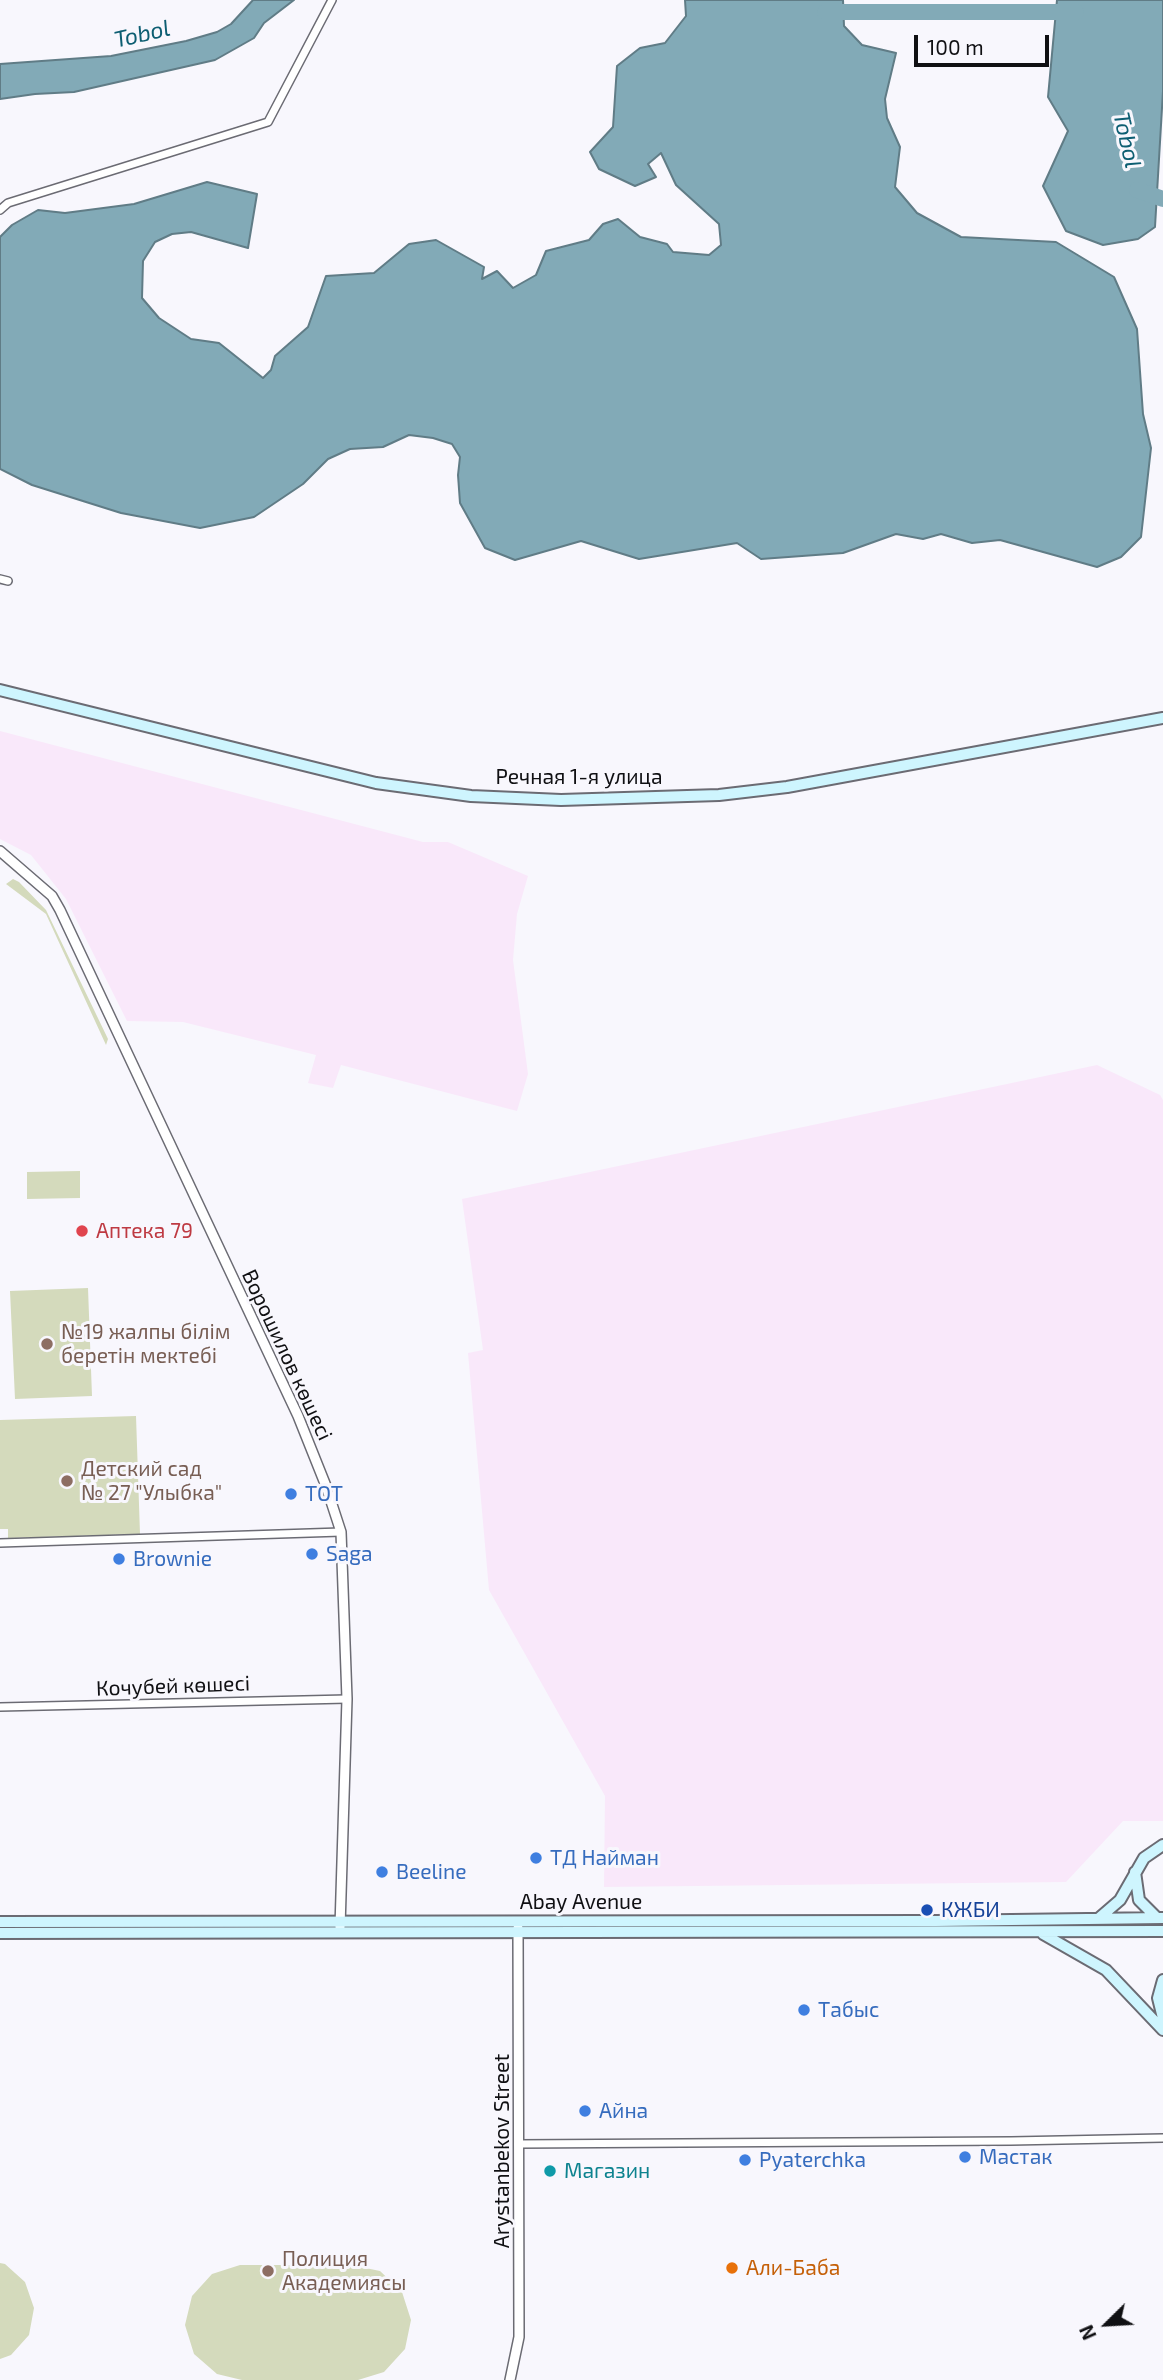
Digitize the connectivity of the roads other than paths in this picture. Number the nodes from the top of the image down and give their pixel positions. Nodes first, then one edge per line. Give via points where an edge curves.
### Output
1 (332, 0) edge
2 (0, 210) edge
3 (0, 690) edge
4 (1163, 718) edge
5 (0, 851) edge
6 (341, 1532) junction
7 (0, 1543) edge
8 (347, 1699) junction
9 (0, 1707) edge
10 (1163, 1845) edge
11 (1135, 1872) junction
12 (1160, 1918) edge
13 (1098, 1919) junction
14 (0, 1922) edge
15 (340, 1927) junction
16 (518, 1927) junction
17 (1163, 1931) edge
18 (0, 1933) edge
19 (1040, 1933) junction
20 (1163, 1979) edge
21 (1163, 2018) edge
22 (1163, 2030) edge
23 (1163, 2138) edge
24 (518, 2144) junction
25 (510, 2380) edge

1 - 2 street via 268,122
3 - 4 main road, Речная 1-я улица via 376,783 471,796 561,800 787,788
5 - 6 street, Ворошилов көшесі via 52,896 60,910 298,1416
6 - 7 street
6 - 8 street, Ворошилов көшесі
8 - 9 street, Кочубей көшесі
8 - 15 street, Ворошилов көшесі
10 - 11 main road via 1144,1858
11 - 12 main road via 1139,1900
11 - 13 main road via 1120,1900
12 - 13 main road, Abay Avenue
13 - 16 main road, Abay Avenue
14 - 15 main road, Abay Avenue
15 - 16 main road, Abay Avenue
15 - 18 main road, Abay Avenue
16 - 19 main road, Abay Avenue
16 - 24 street, Arystanbekov Street
17 - 19 main road, Abay Avenue
19 - 22 main road via 1106,1970
20 - 21 main road via 1158,1998
23 - 24 street
24 - 25 street, Arystanbekov Street via 519,2337

